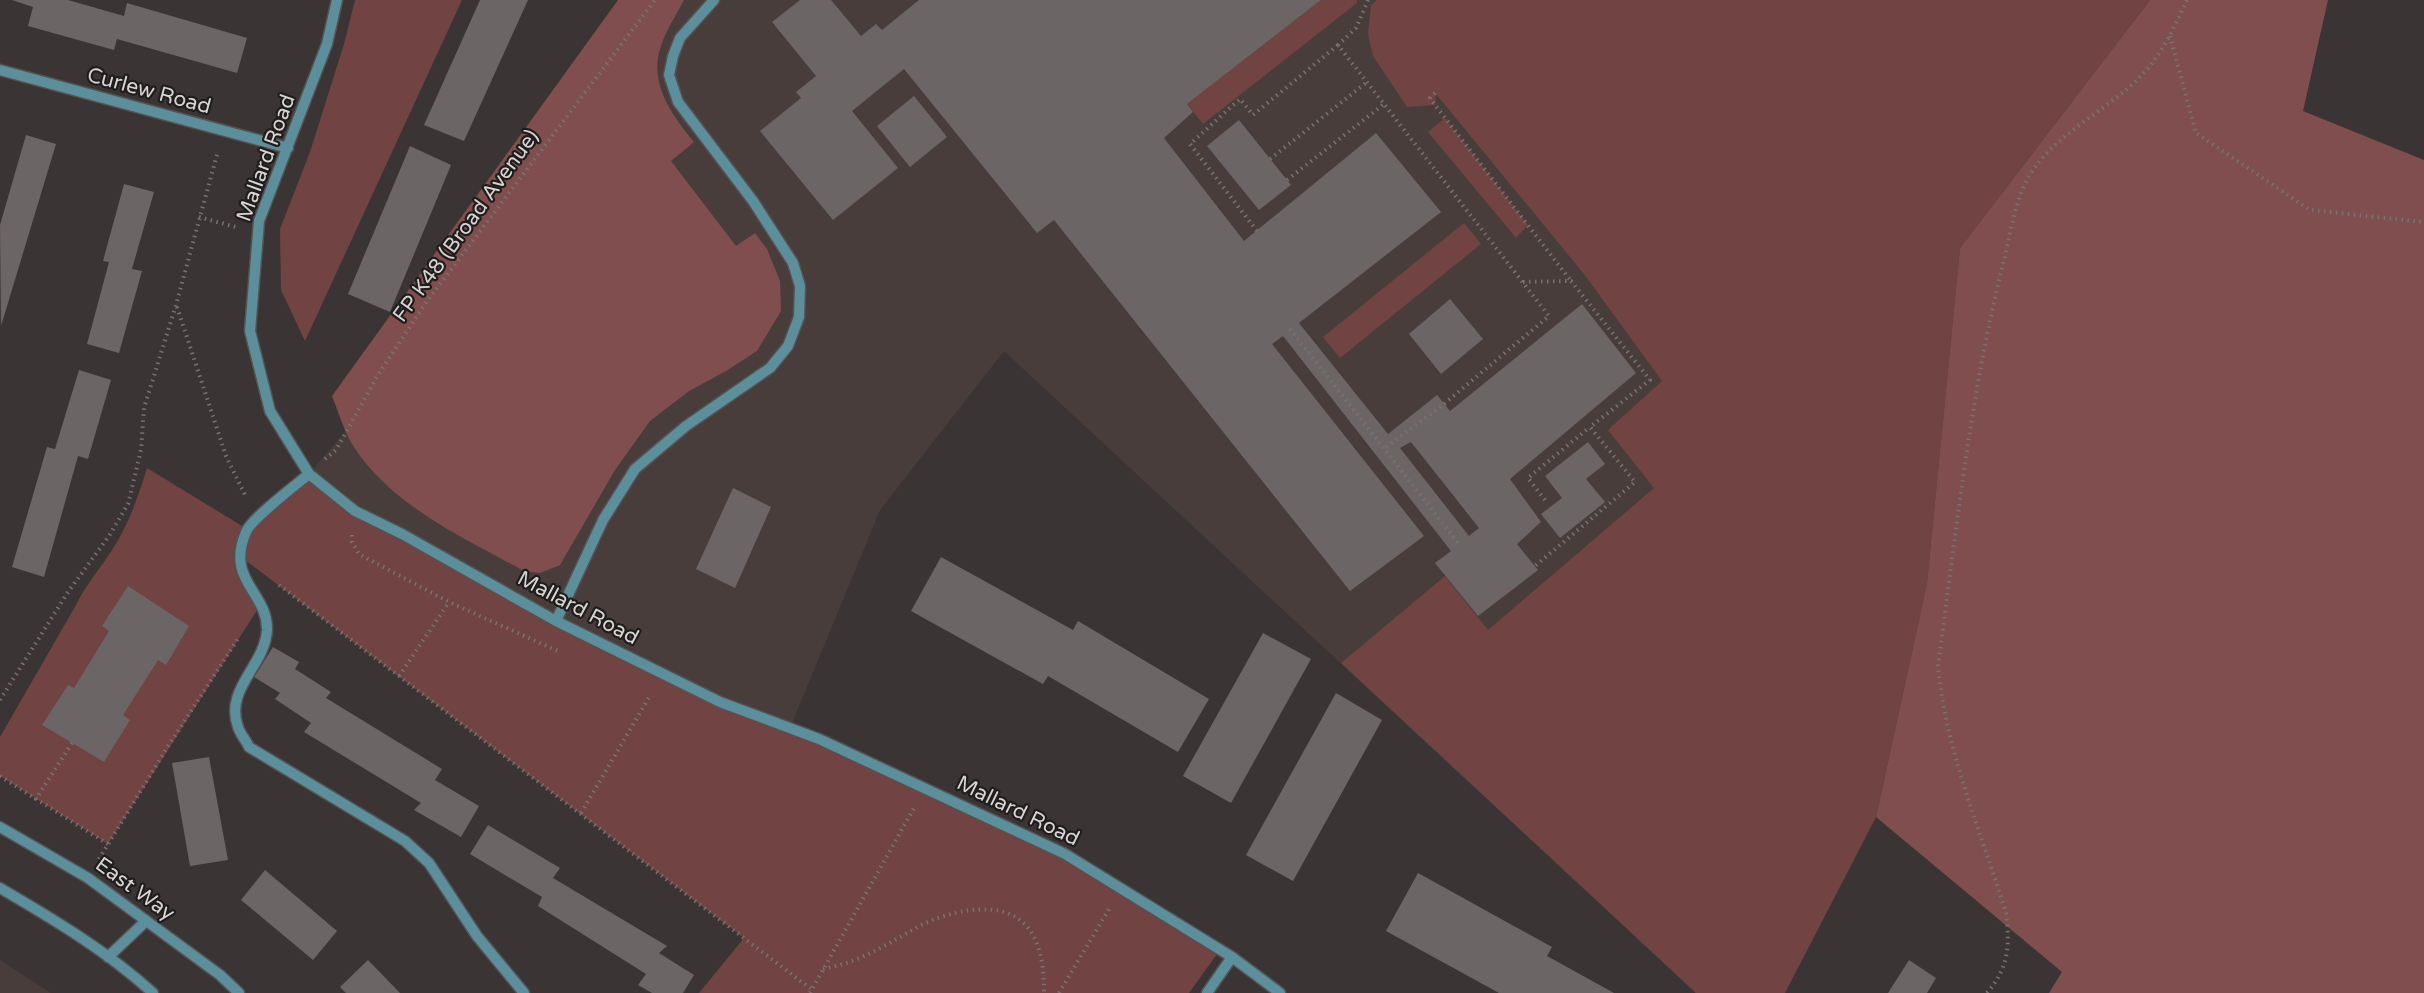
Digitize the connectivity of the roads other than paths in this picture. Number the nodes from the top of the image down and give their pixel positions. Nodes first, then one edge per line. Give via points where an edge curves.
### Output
1 (337, 0) edge
2 (714, 0) edge
3 (0, 70) edge
4 (288, 148) junction
5 (309, 474) junction
6 (556, 621) junction
7 (0, 827) edge
8 (0, 888) edge
9 (146, 921) junction
10 (108, 957) junction
11 (1232, 957) junction
12 (153, 993) edge
13 (239, 993) edge
14 (524, 993) edge
15 (1207, 993) edge
16 (1280, 993) edge

1 - 4 street, Mallard Road via 327,44
2 - 6 street via 680,38 669,75 678,102 753,201 793,263 800,286 799,316 788,346 770,368 686,426 635,469 603,520
3 - 4 street, Curlew Road
4 - 5 street, Mallard Road via 259,221 250,331 270,411
5 - 6 street, Mallard Road via 355,511
5 - 14 street via 247,529 240,546 240,565 247,585 261,604 267,628 264,649 238,690 234,708 238,727 249,747 405,841 429,863 477,936
6 - 11 street, Mallard Road via 720,702 819,739 1065,854
7 - 9 street, East Way via 88,878
8 - 10 street
9 - 10 street
9 - 13 street, East Way
10 - 12 street
11 - 15 street
11 - 16 street, Mallard Road

